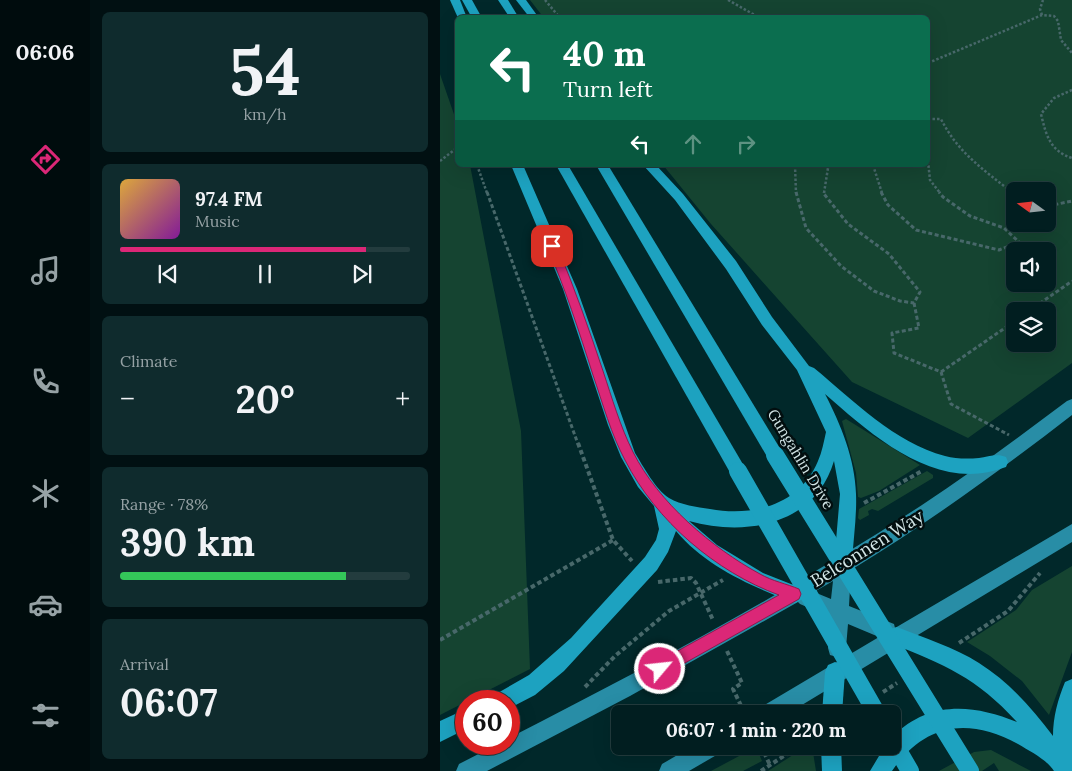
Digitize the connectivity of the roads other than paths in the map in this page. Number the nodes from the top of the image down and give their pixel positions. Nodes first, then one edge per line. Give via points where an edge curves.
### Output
1 (455, 0) edge
2 (467, 0) edge
3 (503, 0) edge
4 (521, 0) edge
5 (461, 15) edge
6 (475, 15) edge
7 (513, 15) edge
8 (533, 15) edge
9 (518, 167) edge
10 (563, 167) edge
11 (603, 167) edge
12 (651, 167) edge
13 (802, 366) junction
14 (1072, 406) edge
15 (834, 431) junction
16 (1000, 462) junction
17 (660, 502) junction
18 (1072, 532) edge
19 (844, 564) junction
20 (794, 594) junction
21 (840, 611) junction
22 (897, 636) junction
23 (835, 672) junction
24 (1072, 688) edge
25 (520, 691) edge
26 (782, 705) edge
27 (833, 705) edge
28 (872, 705) edge
29 (455, 724) edge
30 (440, 732) edge
31 (697, 755) edge
32 (832, 755) edge
33 (901, 755) edge
34 (1065, 767) edge
35 (466, 771) edge
36 (669, 771) edge
37 (832, 771) edge
38 (880, 771) edge
39 (910, 771) edge
40 (970, 771) edge

1 - 5 highway
2 - 6 highway
3 - 7 highway
4 - 8 highway
9 - 17 highway via 570,289 624,446 640,476
10 - 28 highway, bridge
11 - 40 highway, Gungahlin Drive, bridge via 775,455
12 - 13 highway via 703,228 766,321
13 - 15 highway
13 - 16 highway via 872,423 923,456 962,466
14 - 16 main road, Belconnen Way
15 - 17 highway via 824,468 816,483 800,500 776,513 756,519 723,521
15 - 19 highway via 848,494
16 - 19 main road, Belconnen Way
17 - 20 highway via 685,529 730,564 758,580
17 - 25 highway via 666,513 668,532 659,552 577,644 548,672
18 - 22 main road
19 - 20 main road, Belconnen Way
19 - 21 main road
20 - 21 main road
20 - 35 main road, Belconnen Way via 716,640
21 - 22 main road
21 - 23 main road
22 - 23 main road
22 - 34 highway via 955,660 997,688 1027,717
23 - 26 main road
23 - 27 highway
24 - 34 highway via 1062,730
29 - 30 highway
31 - 36 main road
32 - 37 highway
33 - 39 highway, bridge
34 - 38 highway via 1032,740 1003,725 982,719 954,718 936,722 910,735

